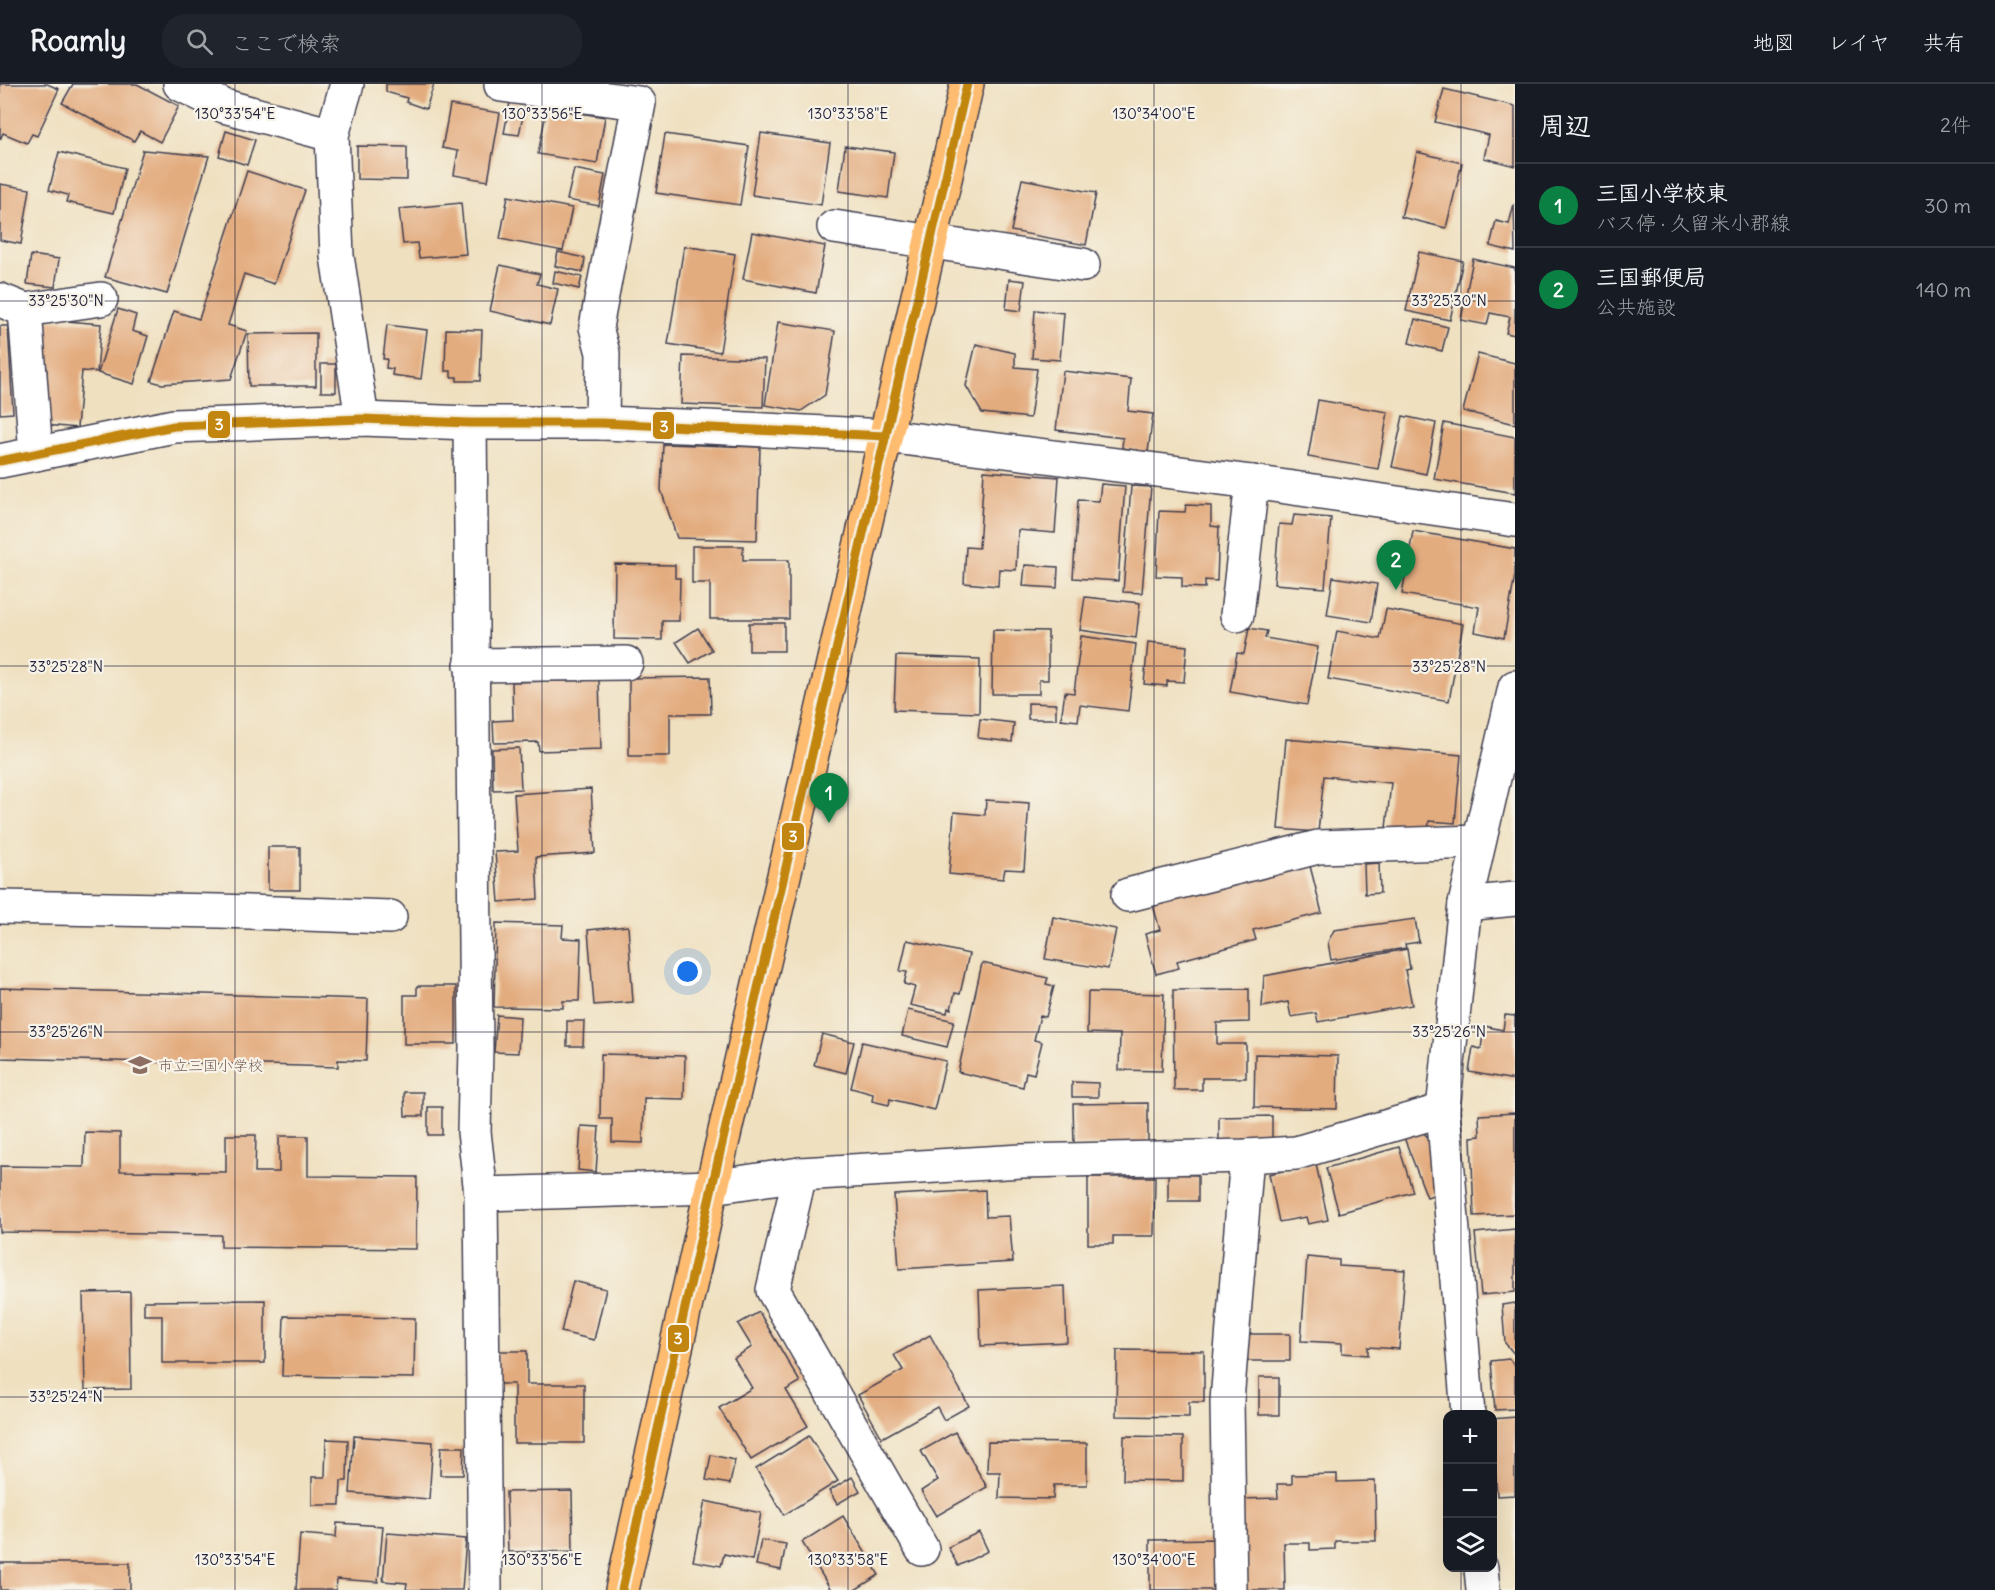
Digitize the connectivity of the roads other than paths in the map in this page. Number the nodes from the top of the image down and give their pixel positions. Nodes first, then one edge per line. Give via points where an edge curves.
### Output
1 (180, 84) edge
2 (347, 84) edge
3 (967, 84) edge
4 (501, 85) edge
5 (332, 135) junction
6 (834, 227) dead end
7 (931, 242) junction
8 (1083, 265) dead end
9 (101, 299) dead end
10 (12, 305) edge
11 (362, 419) junction
12 (470, 423) junction
13 (602, 423) junction
14 (886, 436) junction
15 (36, 453) junction
16 (0, 461) edge
17 (1252, 482) junction
18 (1515, 520) edge
19 (1237, 615) dead end
20 (626, 663) dead end
21 (471, 665) junction
22 (1515, 687) edge
23 (1479, 842) junction
24 (1128, 895) dead end
25 (1515, 899) edge
26 (1465, 904) junction
27 (0, 907) edge
28 (390, 917) dead end
29 (1443, 1110) junction
30 (1247, 1156) junction
31 (800, 1174) junction
32 (712, 1187) junction
33 (481, 1194) junction
34 (1468, 1410) edge
35 (922, 1549) dead end
36 (1481, 1572) edge
37 (485, 1590) edge
38 (622, 1590) edge
39 (1230, 1590) edge
40 (1483, 1590) edge

1 - 5 street via 224,106
2 - 5 street
3 - 7 main road
4 - 13 street via 639,103 596,327 603,353
5 - 11 street via 337,256
6 - 7 street
7 - 8 street
7 - 14 main road
9 - 10 street
10 - 15 street
11 - 12 street
11 - 15 street via 174,426
12 - 13 street
12 - 21 street
13 - 14 street
14 - 17 street
14 - 32 main road
15 - 16 street
17 - 18 street
17 - 19 street
20 - 21 street
21 - 33 street via 474,1132
22 - 23 street
23 - 24 street via 1318,847
23 - 26 street
25 - 26 street
26 - 29 street
27 - 28 street
29 - 30 street via 1296,1153
29 - 34 street
30 - 31 street via 1022,1161
30 - 39 street via 1227,1401
31 - 32 street
31 - 35 street via 773,1290
32 - 33 street
32 - 38 main road
33 - 37 street
36 - 40 street

